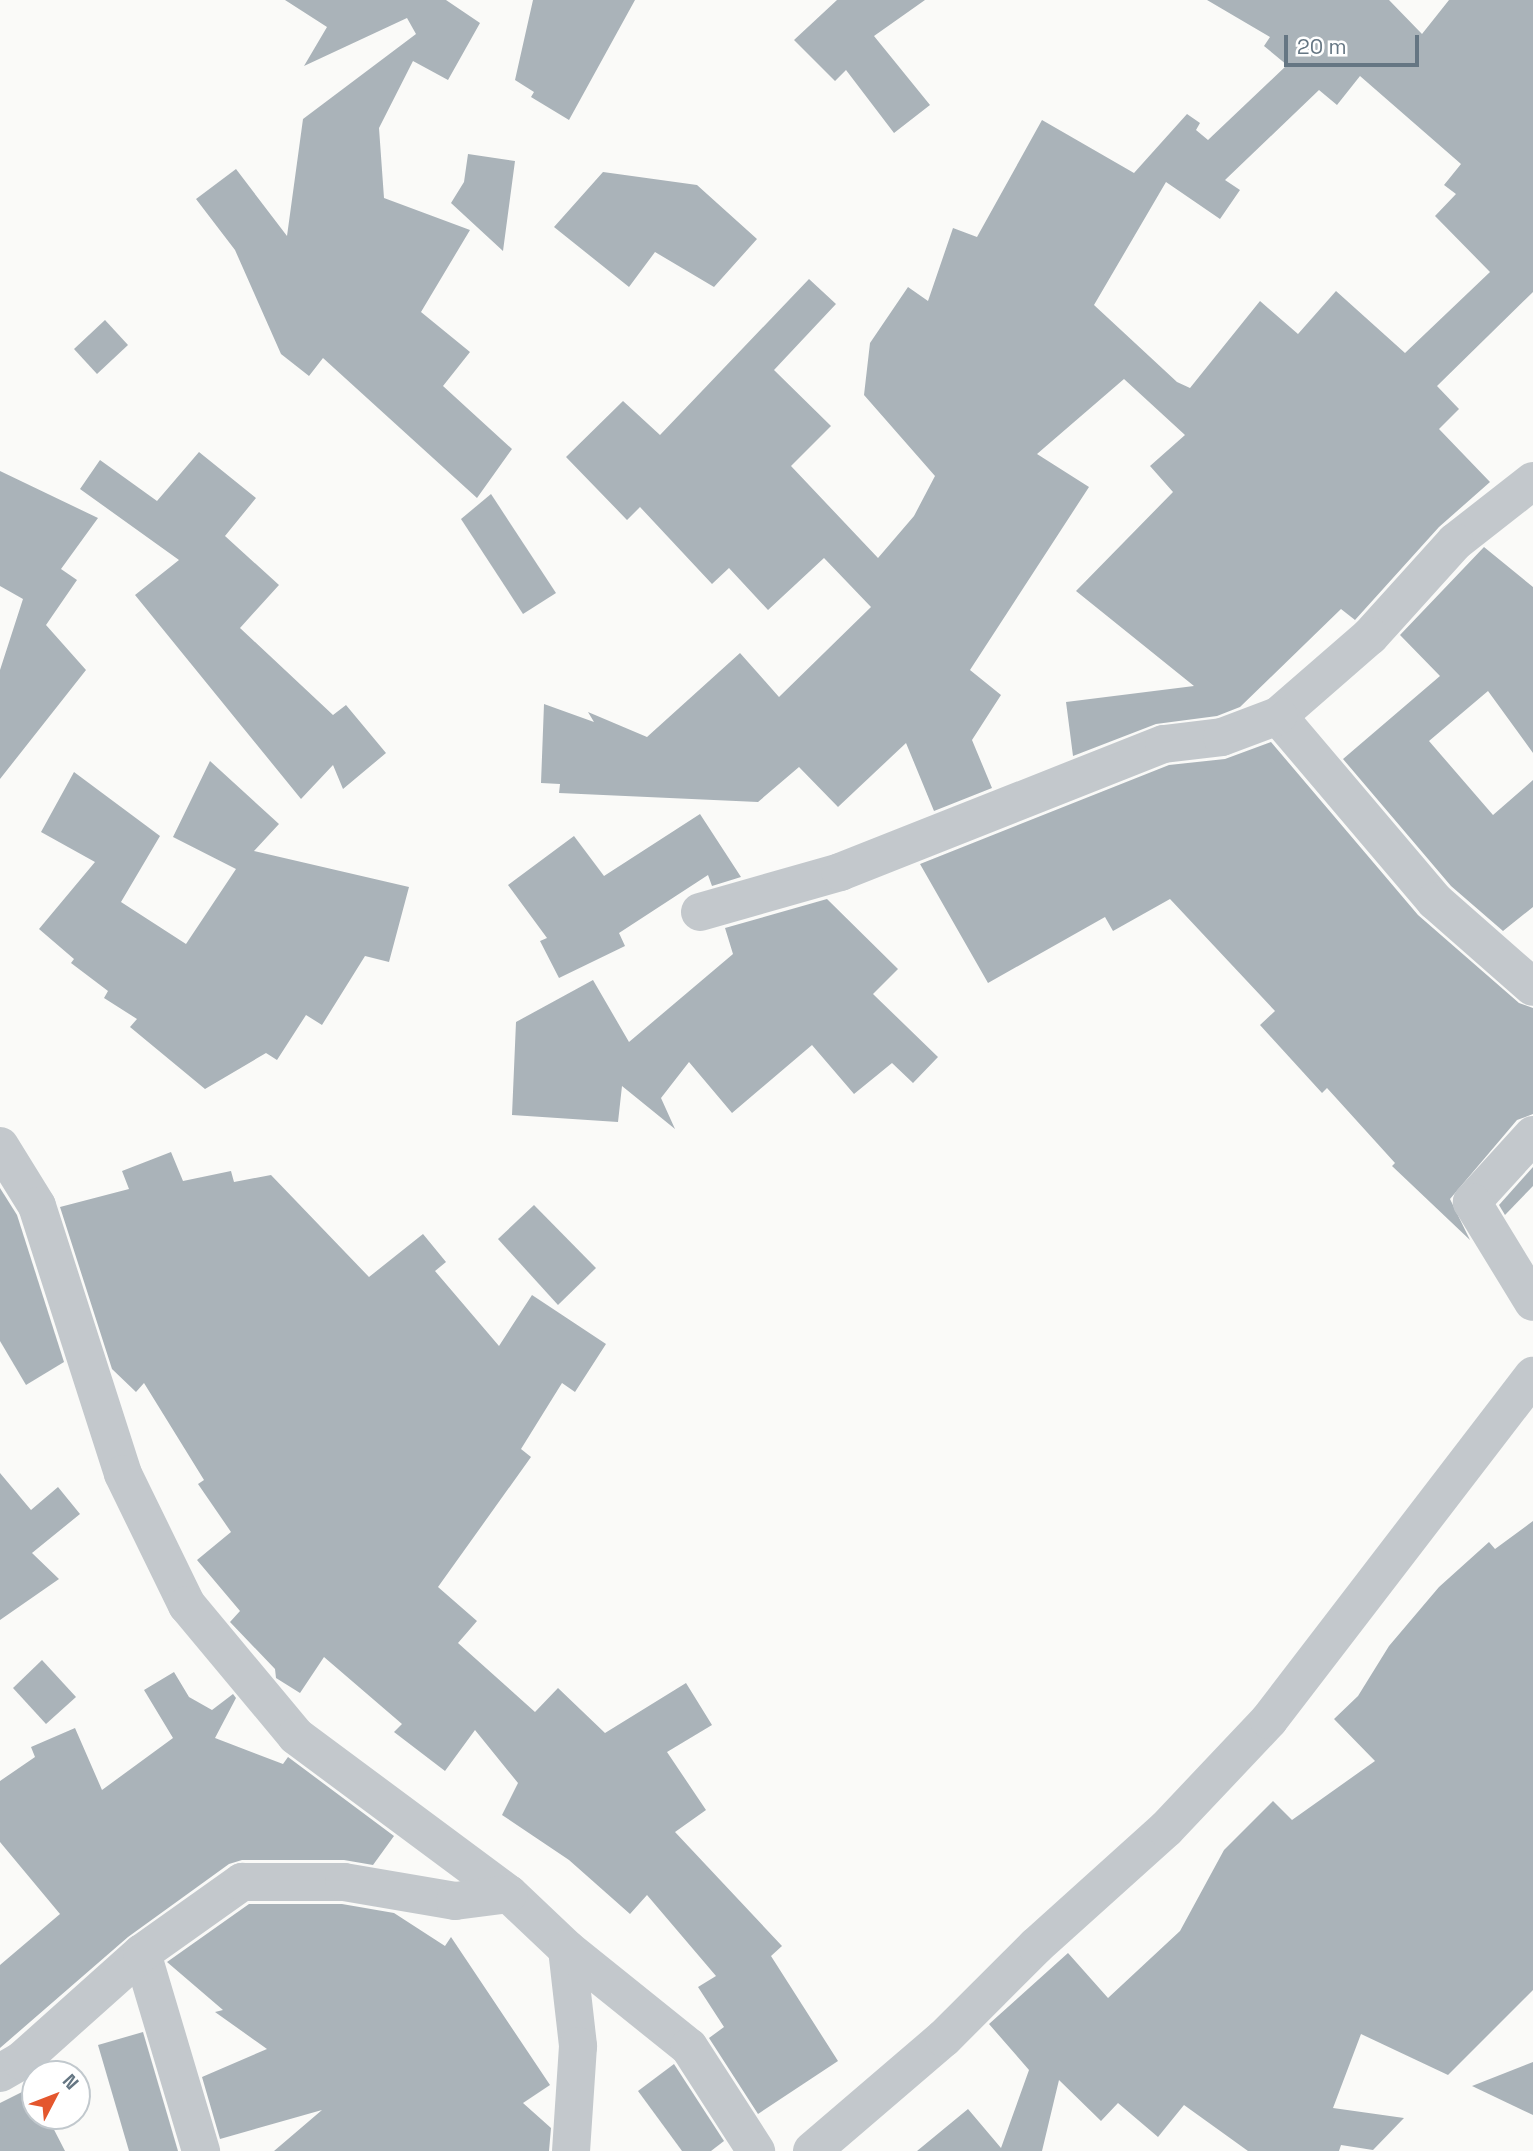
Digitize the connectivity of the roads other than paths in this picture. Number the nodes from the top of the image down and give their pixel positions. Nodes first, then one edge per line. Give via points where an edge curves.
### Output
1 (1533, 481) edge
2 (1278, 716) junction
3 (700, 912) dead end
4 (1533, 987) edge
5 (1533, 1135) edge
6 (0, 1146) edge
7 (1533, 1301) edge
8 (1533, 1376) edge
9 (509, 1894) junction
10 (567, 1949) junction
11 (142, 1953) junction
12 (0, 2073) edge
13 (201, 2151) edge
14 (571, 2151) edge
15 (756, 2151) edge
16 (812, 2151) edge

1 - 2 street via 1455,542 1370,636
2 - 3 street via 1222,737 1164,744 840,872
2 - 4 street via 1436,901
5 - 7 street via 1472,1202
6 - 9 street via 37,1206 123,1474 187,1605 296,1736
8 - 16 street via 1269,1720 1166,1829 1036,1946 944,2038
9 - 10 street
9 - 11 street via 455,1901 344,1882 242,1882
10 - 14 street via 578,2046
10 - 15 street via 689,2047
11 - 12 street via 30,2053
11 - 13 street

